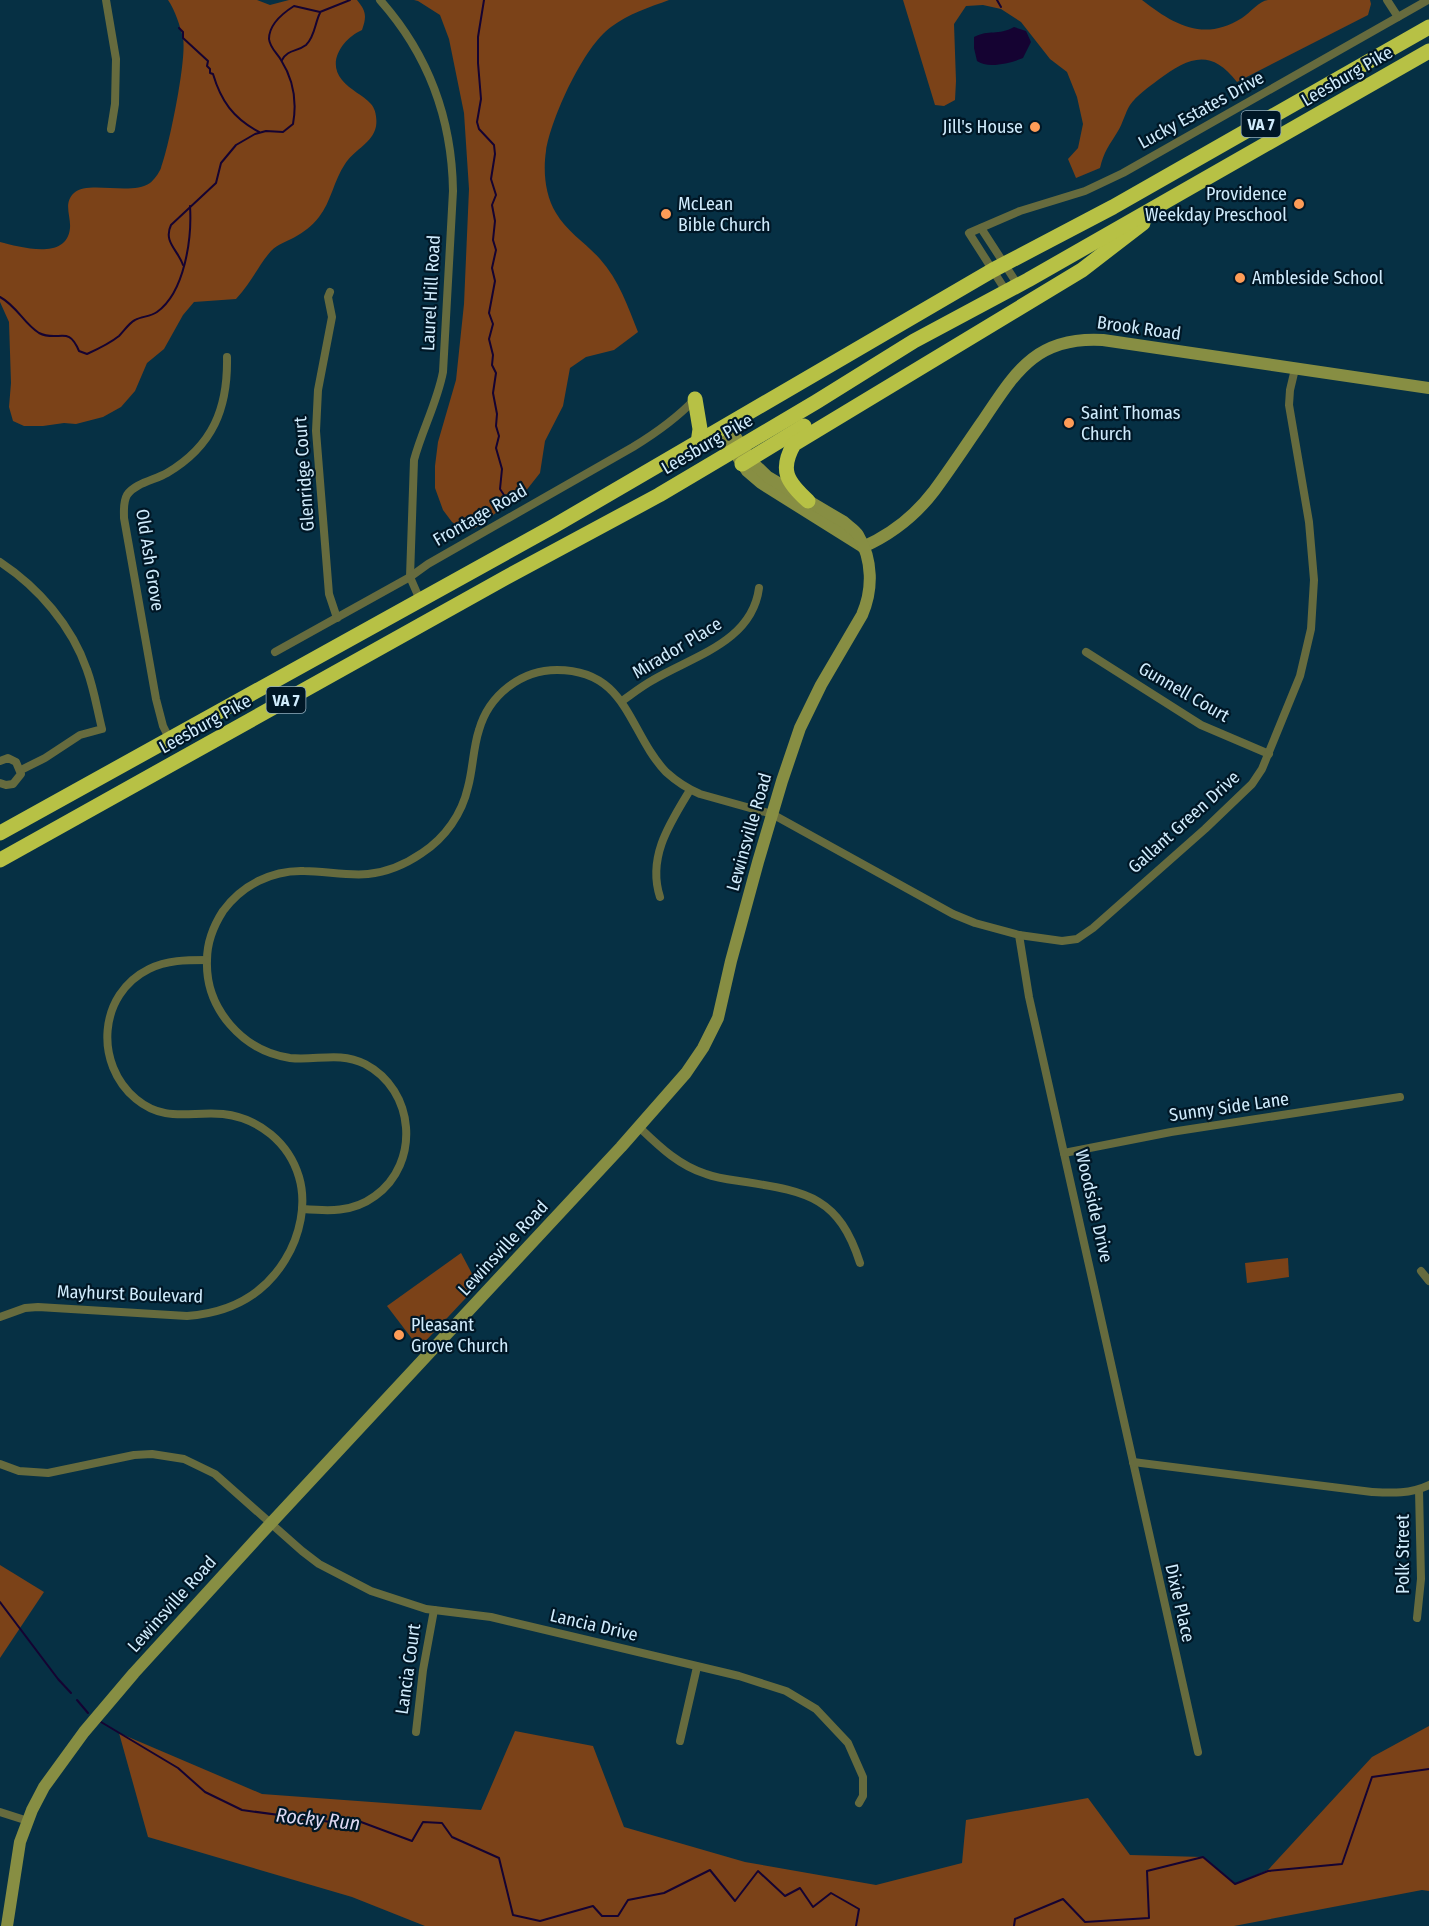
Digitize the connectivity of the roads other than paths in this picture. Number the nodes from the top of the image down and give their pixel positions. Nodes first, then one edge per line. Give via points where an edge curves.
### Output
1 (106, 0) edge
2 (380, 0) edge
3 (1387, 0) edge
4 (1428, 0) edge
5 (1398, 17) junction
6 (1429, 27) edge
7 (1429, 51) edge
8 (111, 129) dead end
9 (1188, 189) junction
10 (981, 228) junction
11 (999, 266) junction
12 (1012, 288) junction
13 (330, 292) dead end
14 (227, 357) dead end
15 (1295, 369) junction
16 (1429, 388) edge
17 (694, 399) joint
18 (724, 427) junction
19 (698, 443) junction
20 (742, 455) junction
21 (808, 501) junction
22 (863, 547) junction
23 (0, 562) edge
24 (410, 577) junction
25 (759, 588) dead end
26 (420, 600) junction
27 (337, 618) junction
28 (275, 652) dead end
29 (1086, 652) dead end
30 (622, 701) junction
31 (170, 740) junction
32 (1269, 754) junction
33 (0, 761) edge
34 (21, 770) junction
35 (0, 783) edge
36 (690, 790) junction
37 (772, 814) junction
38 (0, 833) edge
39 (38, 839) junction
40 (0, 861) edge
41 (0, 866) edge
42 (660, 897) dead end
43 (1019, 935) junction
44 (207, 960) junction
45 (1400, 1097) dead end
46 (639, 1126) junction
47 (1064, 1153) junction
48 (302, 1209) junction
49 (860, 1263) dead end
50 (1421, 1271) dead end
51 (1429, 1281) edge
52 (0, 1317) edge
53 (1133, 1462) junction
54 (0, 1464) edge
55 (1429, 1485) edge
56 (1419, 1490) junction
57 (271, 1523) junction
58 (434, 1610) junction
59 (1417, 1618) dead end
60 (697, 1666) junction
61 (416, 1732) dead end
62 (680, 1741) dead end
63 (1198, 1752) dead end
64 (860, 1803) dead end
65 (0, 1812) edge
66 (28, 1821) junction
67 (7, 1926) edge

1 - 8 street via 117,77
2 - 24 street, Laurel Hill Road via 412,42 432,80 448,131 453,167 443,372 414,460
3 - 5 street
4 - 5 street, Lucky Estates Drive
5 - 10 street, Lucky Estates Drive via 1124,173
6 - 11 highway, Leesburg Pike / VA 7 via 1113,207
7 - 9 highway, Leesburg Pike / VA 7
9 - 12 highway, Leesburg Pike / VA 7
9 - 21 highway via 1082,270 794,444 787,456 786,470 794,489
10 - 11 street, Lucky Estates Drive
10 - 11 street, Lucky Estates Drive via 969,233
11 - 12 street, Lucky Estates Drive
11 - 12 street, Lucky Estates Drive
11 - 18 highway, Leesburg Pike / VA 7
12 - 20 highway, Leesburg Pike / VA 7 via 914,341
13 - 27 street, Glenridge Court via 332,317 318,390 316,431 329,594
14 - 31 street, Old Ash Grove via 224,400 207,437 176,466 132,490 124,502 156,699
15 - 16 main road, Brook Road
15 - 22 main road, Brook Road via 1103,340 1088,339 1044,350 1016,373 920,508 889,534
15 - 32 street, Gallant Green Drive via 1289,405 1313,554 1314,606 1300,676
17 - 19 highway via 700,429
17 - 24 street, Frontage Road via 660,431
18 - 19 highway, Leesburg Pike / VA 7
18 - 20 main road, Lewinsville Road
19 - 26 highway, Leesburg Pike / VA 7
20 - 21 main road, Lewinsville Road via 768,477
20 - 22 main road, Lewinsville Road via 747,471 776,494
20 - 39 highway, Leesburg Pike / VA 7 via 494,584
21 - 22 main road, Lewinsville Road via 855,531
22 - 37 main road, Lewinsville Road via 870,576 866,605 810,705
23 - 34 street via 43,597 63,624 86,668 102,729 80,735
24 - 26 street, Laurel Hill Road
24 - 27 street, Frontage Road
25 - 30 street, Mirador Place via 749,617 727,639
26 - 31 highway, Leesburg Pike / VA 7
27 - 28 street, Frontage Road
29 - 32 street, Gunnell Court via 1201,725
30 - 36 street via 657,760
30 - 44 street via 592,678 567,670 541,672 514,682 495,698 483,717 462,805 437,842 413,860 384,871 352,875 296,871 262,879 238,895 219,917
31 - 38 highway, Leesburg Pike / VA 7
32 - 43 street, Gallant Green Drive via 1245,792 1086,934 1070,941
33 - 34 street via 12,759
34 - 35 street via 20,778 13,784
36 - 37 street
36 - 42 street via 658,852 656,876
37 - 43 street via 953,914
37 - 46 main road, Lewinsville Road via 712,1034 686,1073
39 - 40 highway, Leesburg Pike / VA 7
39 - 41 highway
43 - 47 street, Woodside Drive
44 - 48 street, Mayhurst Boulevard via 158,965 126,986 109,1020 107,1047 114,1072 138,1101 160,1112 186,1116 224,1114 263,1128 284,1147 294,1164
44 - 48 street via 215,1002 240,1036 278,1056 340,1057 365,1064 392,1088 405,1114 405,1153 386,1187 352,1208
45 - 47 street, Sunny Side Lane via 1171,1132
46 - 49 street via 665,1151 691,1168 813,1198 842,1223
46 - 57 main road, Lewinsville Road
47 - 53 street, Woodside Drive
48 - 52 street, Mayhurst Boulevard via 293,1245 279,1270 256,1293 219,1311 187,1316 38,1307
50 - 51 street
53 - 56 street via 1372,1492
53 - 63 street, Dixie Place
54 - 57 street via 19,1471 48,1473 134,1455 168,1456 215,1474
55 - 56 street
56 - 59 street, Polk Street
57 - 58 street, Lancia Drive via 302,1551 338,1575 408,1605
57 - 66 main road, Lewinsville Road via 84,1732 44,1787
58 - 60 street, Lancia Drive via 491,1617
58 - 61 street, Lancia Court
60 - 62 street
60 - 64 street, Lancia Drive via 771,1685 816,1709 842,1735 858,1762 864,1786
65 - 66 street
66 - 67 main road, Lewinsville Road via 16,1859

